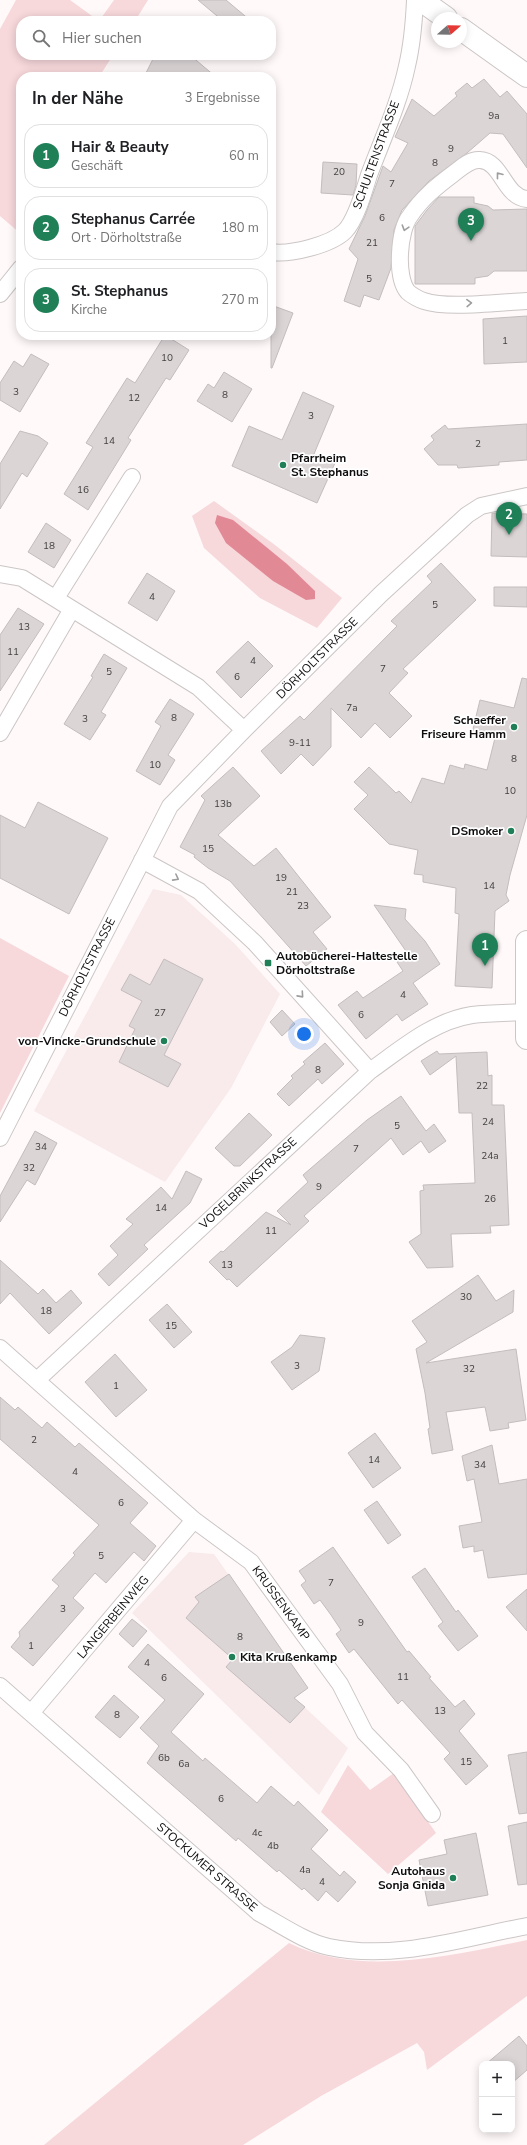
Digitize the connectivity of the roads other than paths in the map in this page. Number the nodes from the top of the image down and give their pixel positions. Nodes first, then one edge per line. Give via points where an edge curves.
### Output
1 (415, 0) edge
2 (421, 0) edge
3 (438, 12) edge
4 (467, 33) edge
5 (527, 76) edge
6 (527, 199) edge
7 (276, 253) edge
8 (16, 274) edge
9 (0, 294) edge
10 (527, 301) edge
11 (132, 477) dead end
12 (527, 496) edge
13 (0, 574) edge
14 (56, 598) junction
15 (72, 609) junction
16 (244, 730) junction
17 (0, 733) edge
18 (142, 860) junction
19 (527, 942) edge
20 (526, 1012) edge
21 (527, 1038) edge
22 (370, 1071) junction
23 (0, 1138) edge
24 (0, 1348) edge
25 (37, 1380) junction
26 (194, 1520) junction
27 (0, 1686) edge
28 (31, 1713) junction
29 (432, 1814) dead end
30 (527, 1926) edge

1 - 7 street, SCHULTENSTRASSE via 414,27 407,67 392,116 357,209 346,230 331,242
2 - 3 main road
4 - 5 main road
6 -> 10 street via 513,194 488,162 479,160 468,163 425,196 408,217 400,244 404,282 408,292 423,301 442,305
8 - 9 street
11 - 14 street
12 - 16 street, DÖRHOLTSTRASSE via 482,506 467,515 381,594
13 - 14 street via 22,578
14 - 15 street
15 - 16 street via 198,687
15 - 17 street
16 - 18 street, DÖRHOLTSTRASSE via 170,806
18 -> 22 street via 199,890 255,943
18 - 23 street, DÖRHOLTSTRASSE
19 - 20 main road
20 - 21 main road
20 - 22 street, VOGELBRINKSTRASSE via 470,1016 440,1024
22 - 25 street, VOGELBRINKSTRASSE
24 - 25 street
25 - 26 street, KRUSSENKAMP
26 - 28 street, LANGERBEINWEG
26 - 29 street, KRUSSENKAMP via 251,1562 340,1684 364,1733 401,1770
27 - 28 street, STOCKUMER STRASSE
28 - 30 street, STOCKUMER STRASSE via 258,1913 328,1947 378,1953 421,1948

